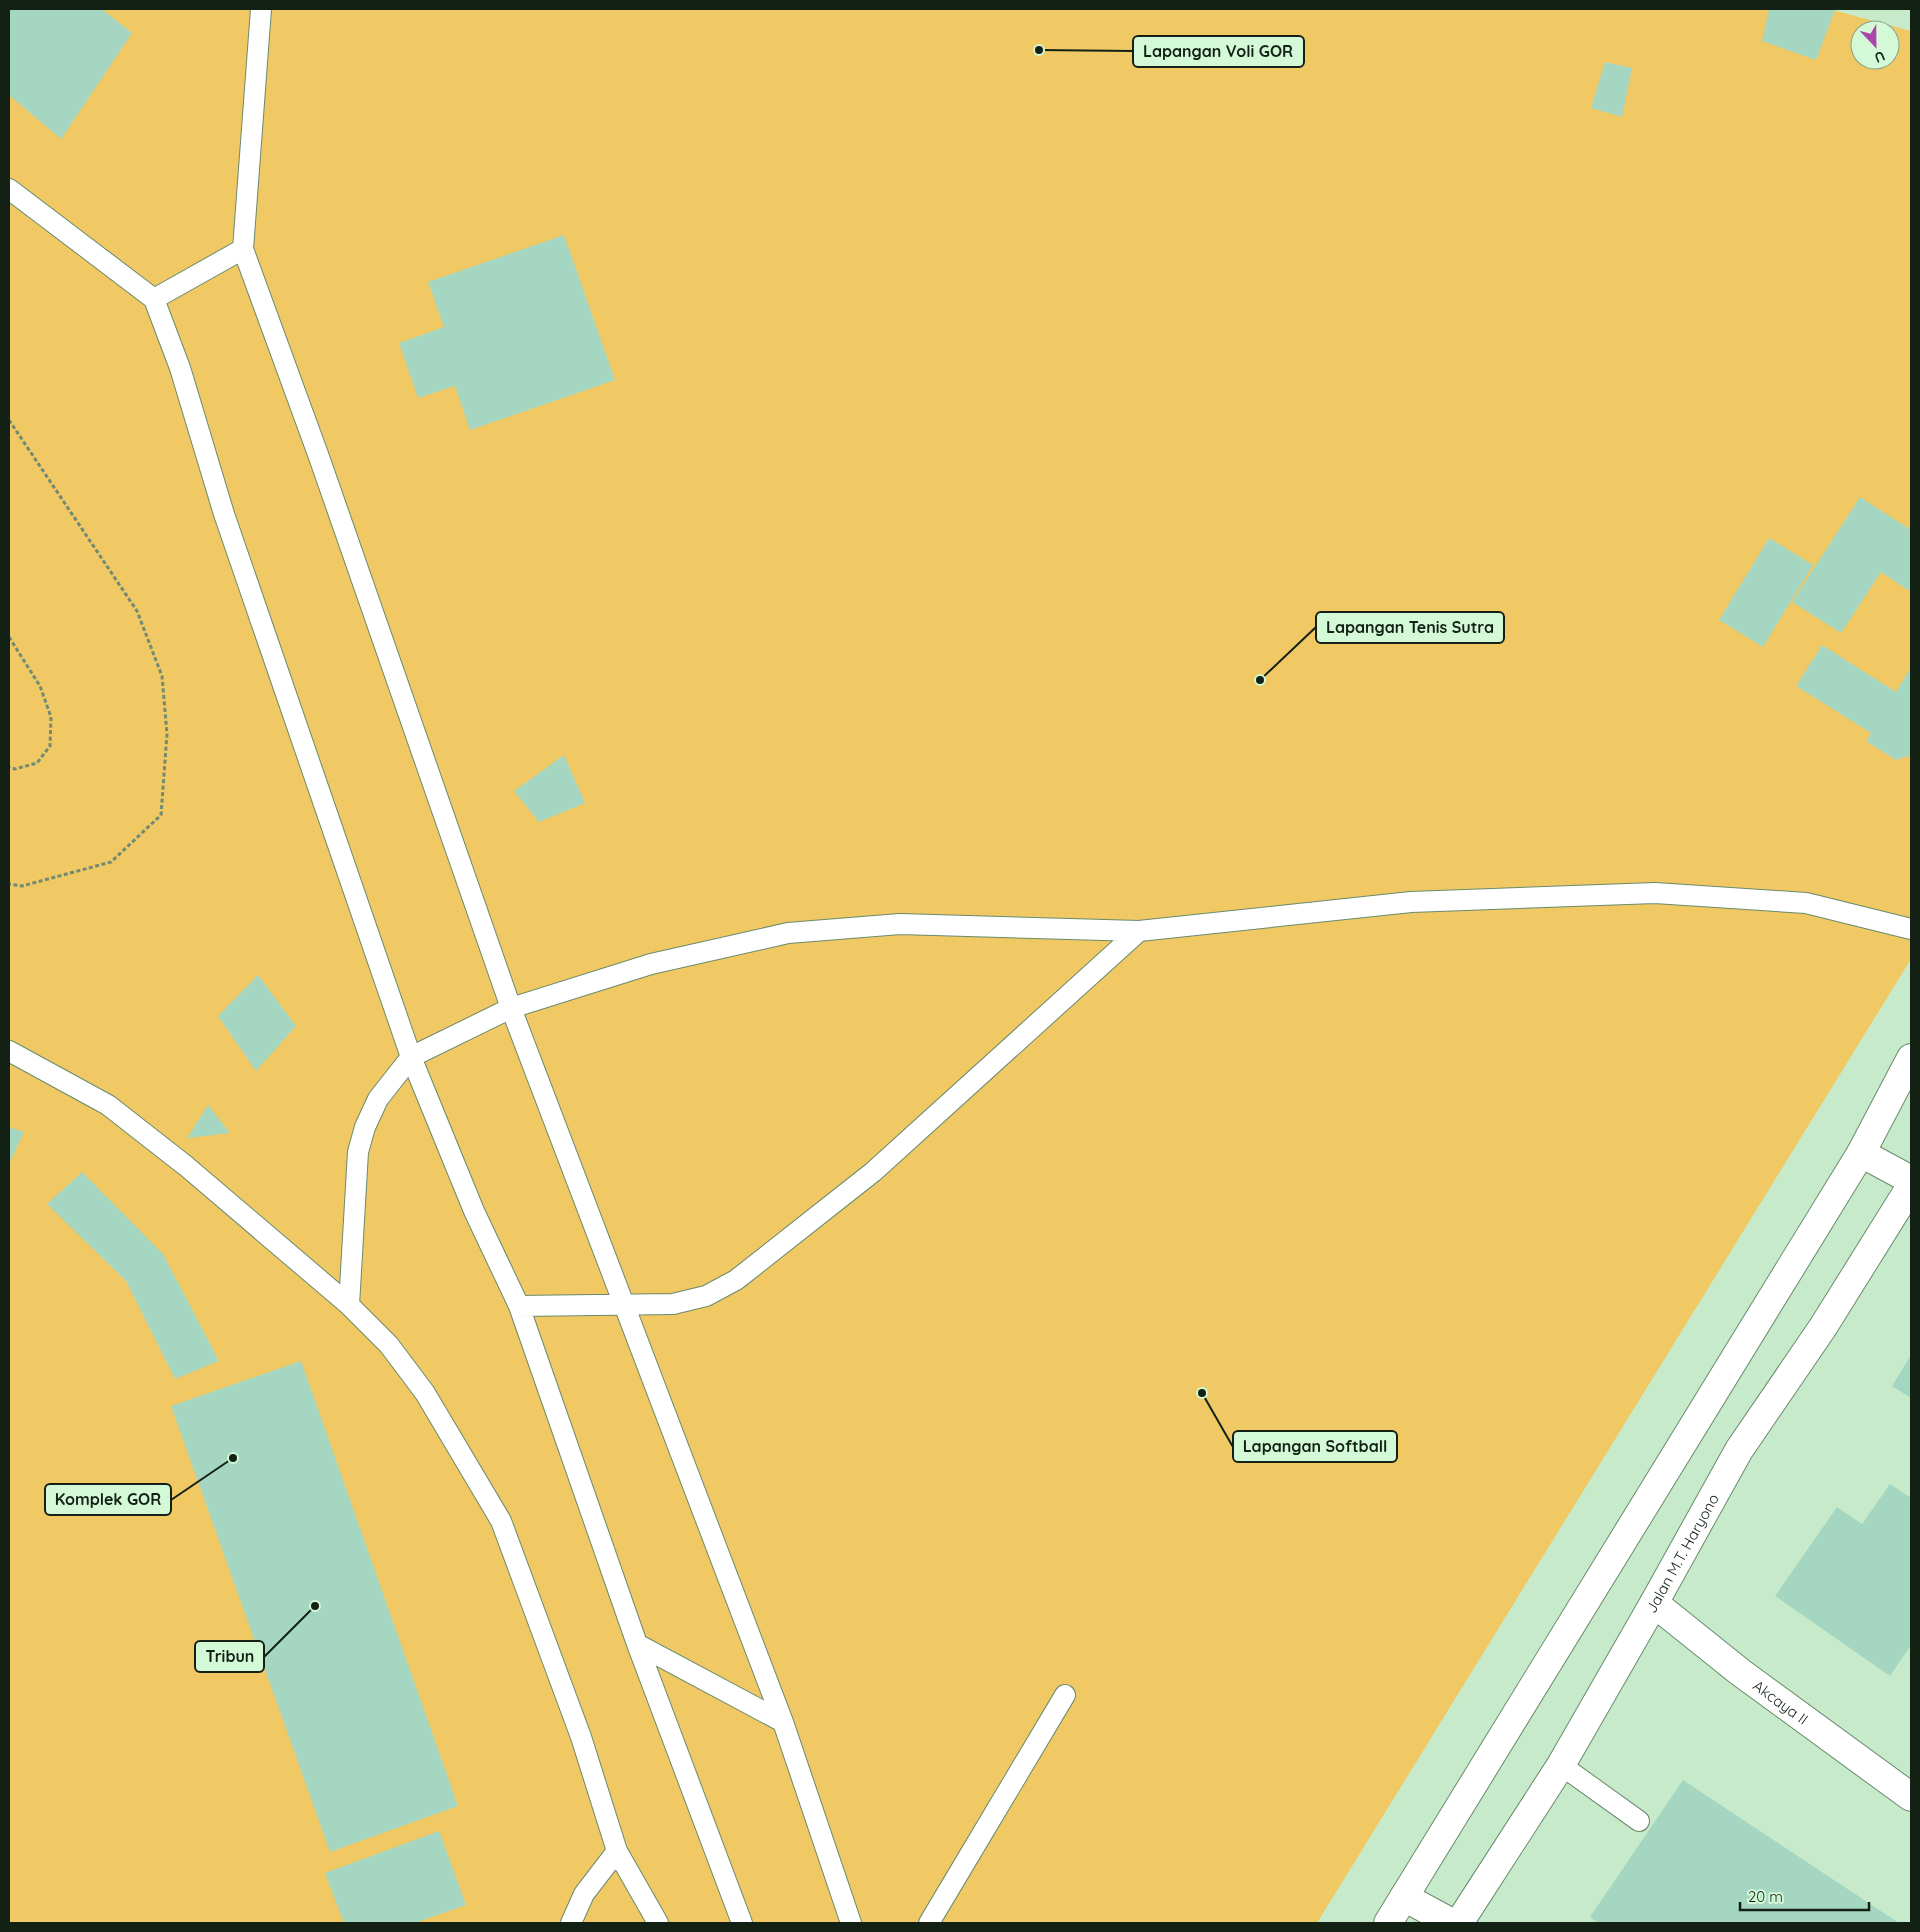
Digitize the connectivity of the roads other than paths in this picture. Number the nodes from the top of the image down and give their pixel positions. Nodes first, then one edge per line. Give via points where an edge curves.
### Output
1 (261, 9) edge
2 (9, 189) edge
3 (244, 249) junction
4 (154, 299) junction
5 (1911, 929) edge
6 (1139, 930) junction
7 (511, 1008) junction
8 (9, 1051) edge
9 (410, 1057) junction
10 (1911, 1058) edge
11 (1860, 1153) junction
12 (1911, 1180) edge
13 (1911, 1186) edge
14 (349, 1305) junction
15 (624, 1305) junction
16 (519, 1306) junction
17 (1654, 1604) junction
18 (637, 1644) junction
19 (1065, 1695) dead end
20 (783, 1722) junction
21 (1561, 1765) junction
22 (1911, 1797) edge
23 (1640, 1821) dead end
24 (617, 1851) junction
25 (1404, 1897) junction
26 (570, 1923) edge
27 (658, 1923) edge
28 (742, 1923) edge
29 (851, 1923) edge
30 (930, 1923) edge
31 (1388, 1923) edge
32 (1452, 1923) edge
33 (1459, 1923) edge

1 - 3 lane
2 - 4 lane
3 - 4 lane
3 - 7 lane
4 - 9 lane via 180,368 227,524
5 - 6 lane via 1806,903 1655,893 1411,902
6 - 7 lane via 900,924 788,934 651,964
6 - 15 lane via 873,1172 736,1280 706,1296 673,1304
7 - 9 lane
7 - 15 lane
8 - 14 lane via 108,1105 186,1166
9 - 14 lane via 378,1099 365,1126 358,1152
9 - 16 lane via 474,1211
10 - 11 street
11 - 12 street
11 - 25 street
13 - 17 street, Jalan M.T. Haryono via 1823,1328 1739,1450
14 - 24 lane via 389,1345 425,1393 501,1522 581,1737
15 - 16 lane
15 - 20 lane
16 - 18 lane
17 - 21 street, Jalan M.T. Haryono
17 - 22 street, Akcaya II via 1740,1672
18 - 20 lane
18 - 28 lane
19 - 30 lane
20 - 29 lane
21 - 23 lane
21 - 33 street, Jalan M.T. Haryono
24 - 26 lane via 584,1894
24 - 27 lane
25 - 31 street
25 - 32 street

